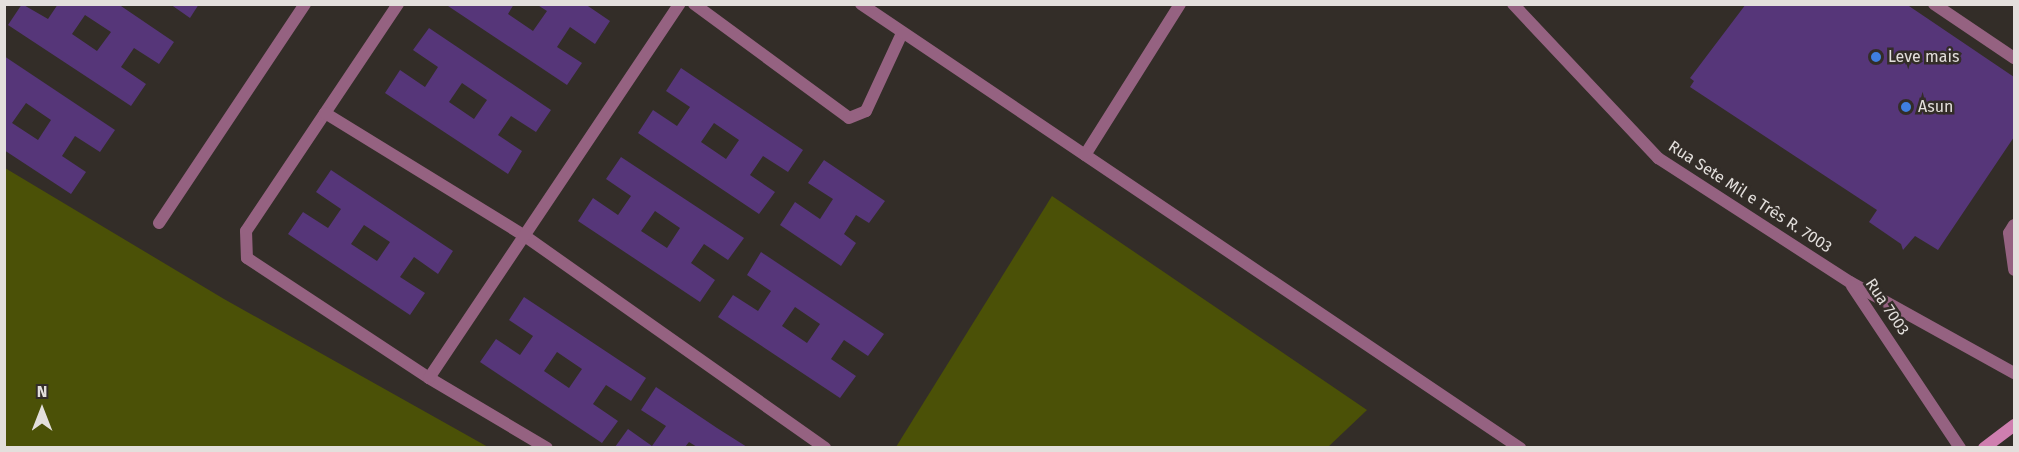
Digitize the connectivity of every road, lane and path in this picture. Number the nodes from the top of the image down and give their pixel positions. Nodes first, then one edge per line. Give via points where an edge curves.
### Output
1 (305, 4) edge
2 (398, 4) edge
3 (679, 4) edge
4 (694, 4) edge
5 (861, 4) edge
6 (1180, 4) edge
7 (1513, 4) edge
8 (1934, 4) edge
9 (902, 33) junction
10 (2014, 58) edge
11 (325, 113) junction
12 (1085, 155) junction
13 (159, 224) dead end
14 (2014, 225) edge
15 (522, 234) junction
16 (2014, 270) edge
17 (1850, 282) junction
18 (2014, 373) edge
19 (429, 378) junction
20 (2014, 424) edge
21 (547, 447) edge
22 (825, 447) edge
23 (1520, 447) edge
24 (1960, 447) edge
25 (1984, 447) edge

1 - 13 street
2 - 11 street
3 - 15 street
4 - 9 street via 849,118 866,111
5 - 9 street
6 - 12 street
7 - 17 street, Rua Sete Mil e Três R. 7003 via 1658,158
8 - 10 street
9 - 12 street
11 - 15 street
11 - 19 street via 246,231 247,258
12 - 23 street
14 - 16 street via 2009,233
15 - 19 street
15 - 22 street
17 - 18 street, Rua 7003
17 - 24 street, Rua 7003
19 - 21 street
20 - 25 main road

